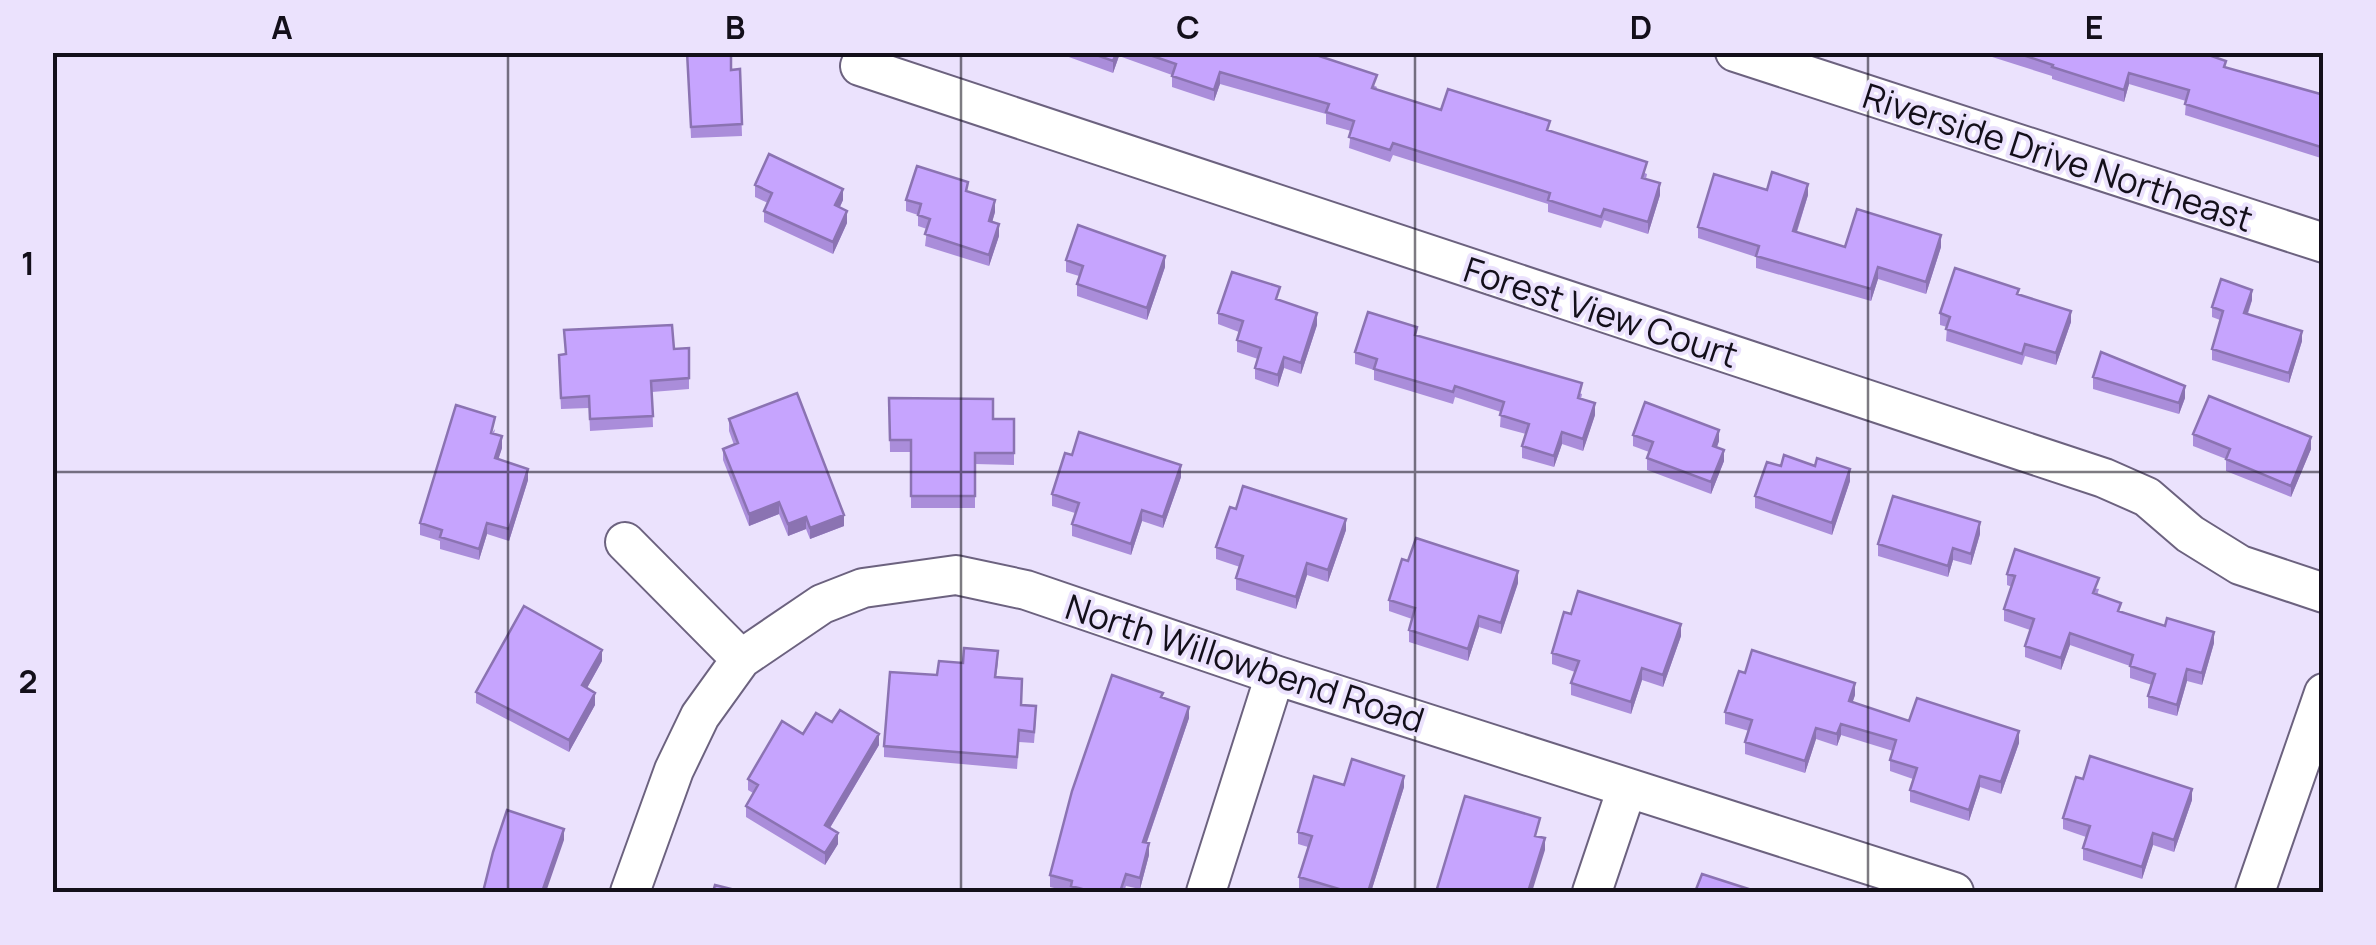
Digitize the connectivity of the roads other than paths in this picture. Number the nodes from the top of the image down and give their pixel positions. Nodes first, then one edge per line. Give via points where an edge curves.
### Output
1 (1734, 52) edge
2 (860, 66) dead end
3 (2324, 243) edge
4 (626, 542) dead end
5 (2324, 594) edge
6 (740, 659) junction
7 (1275, 675) junction
8 (2324, 693) edge
9 (1627, 788) junction
10 (630, 892) edge
11 (1206, 892) edge
12 (1592, 892) edge
13 (1954, 892) edge
14 (2254, 892) edge

1 - 3 street, Riverside Drive Northeast
2 - 5 street, Forest View Court via 2104,478 2147,497 2240,565
4 - 6 street
6 - 7 street, North Willowbend Road via 822,604 863,588 956,576 1026,590
6 - 10 street, North Willowbend Road via 700,716
7 - 9 street, North Willowbend Road
7 - 11 street
8 - 14 street
9 - 12 street
9 - 13 street, North Willowbend Road

